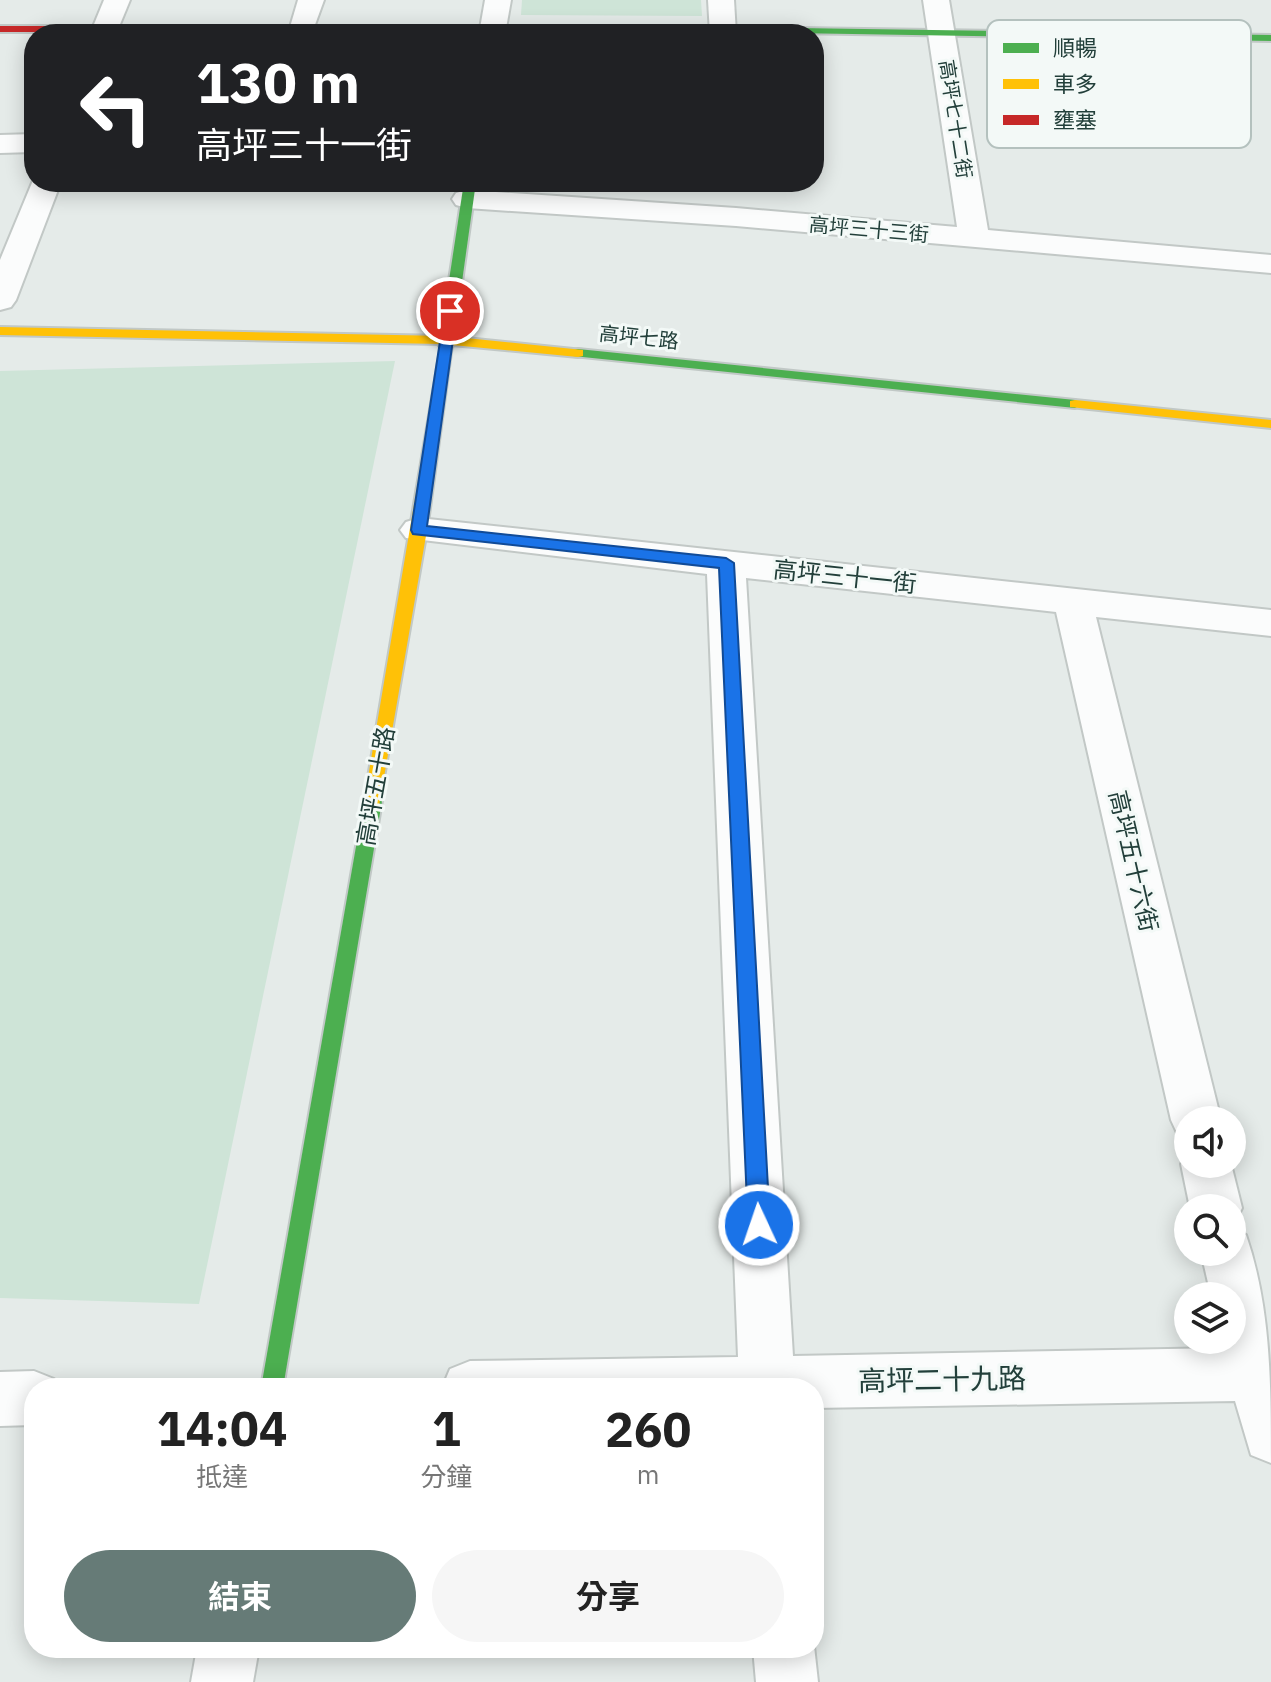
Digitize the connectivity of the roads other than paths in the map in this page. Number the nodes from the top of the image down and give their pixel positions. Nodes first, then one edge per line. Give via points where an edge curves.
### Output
1 (117, 0) edge
2 (311, 0) edge
3 (498, 0) edge
4 (721, 0) edge
5 (936, 0) edge
6 (107, 24) edge
7 (304, 24) edge
8 (494, 24) edge
9 (722, 24) edge
10 (0, 29) edge
11 (24, 29) edge
12 (824, 32) edge
13 (943, 32) junction
14 (987, 33) edge
15 (1251, 38) edge
16 (1271, 38) edge
17 (24, 143) edge
18 (0, 144) edge
19 (42, 192) edge
20 (468, 192) edge
21 (502, 192) edge
22 (974, 238) junction
23 (1271, 264) edge
24 (0, 300) edge
25 (0, 331) edge
26 (446, 340) junction
27 (1271, 424) edge
28 (419, 530) junction
29 (726, 563) junction
30 (1073, 601) junction
31 (1271, 623) edge
32 (1193, 1106) edge
33 (1231, 1266) edge
34 (1263, 1374) edge
35 (274, 1378) edge
36 (767, 1378) edge
37 (824, 1384) edge
38 (24, 1398) edge
39 (0, 1399) edge
40 (1271, 1435) edge
41 (226, 1658) edge
42 (785, 1658) edge
43 (222, 1682) edge
44 (787, 1682) edge

1 - 6 street
2 - 7 street
3 - 8 street
4 - 9 street
5 - 13 street, 高坪七十二街
10 - 11 street
12 - 13 street
13 - 14 street
13 - 22 street, 高坪七十二街
15 - 16 street
17 - 18 street
19 - 24 street
20 - 26 street, 高坪五十路
21 - 22 street, 高坪三十三街 via 736,206
22 - 23 street, 高坪三十三街
25 - 26 street, 高坪七路
26 - 27 street, 高坪七路
26 - 28 street, 高坪五十路
28 - 29 street, 高坪三十一街
28 - 35 street, 高坪五十路
29 - 30 street, 高坪三十一街
29 - 36 street
30 - 31 street, 高坪三十一街
30 - 32 street, 高坪五十六街
33 - 34 street
34 - 37 street, 高坪二十九路
34 - 40 street
38 - 39 street
41 - 43 street
42 - 44 street

